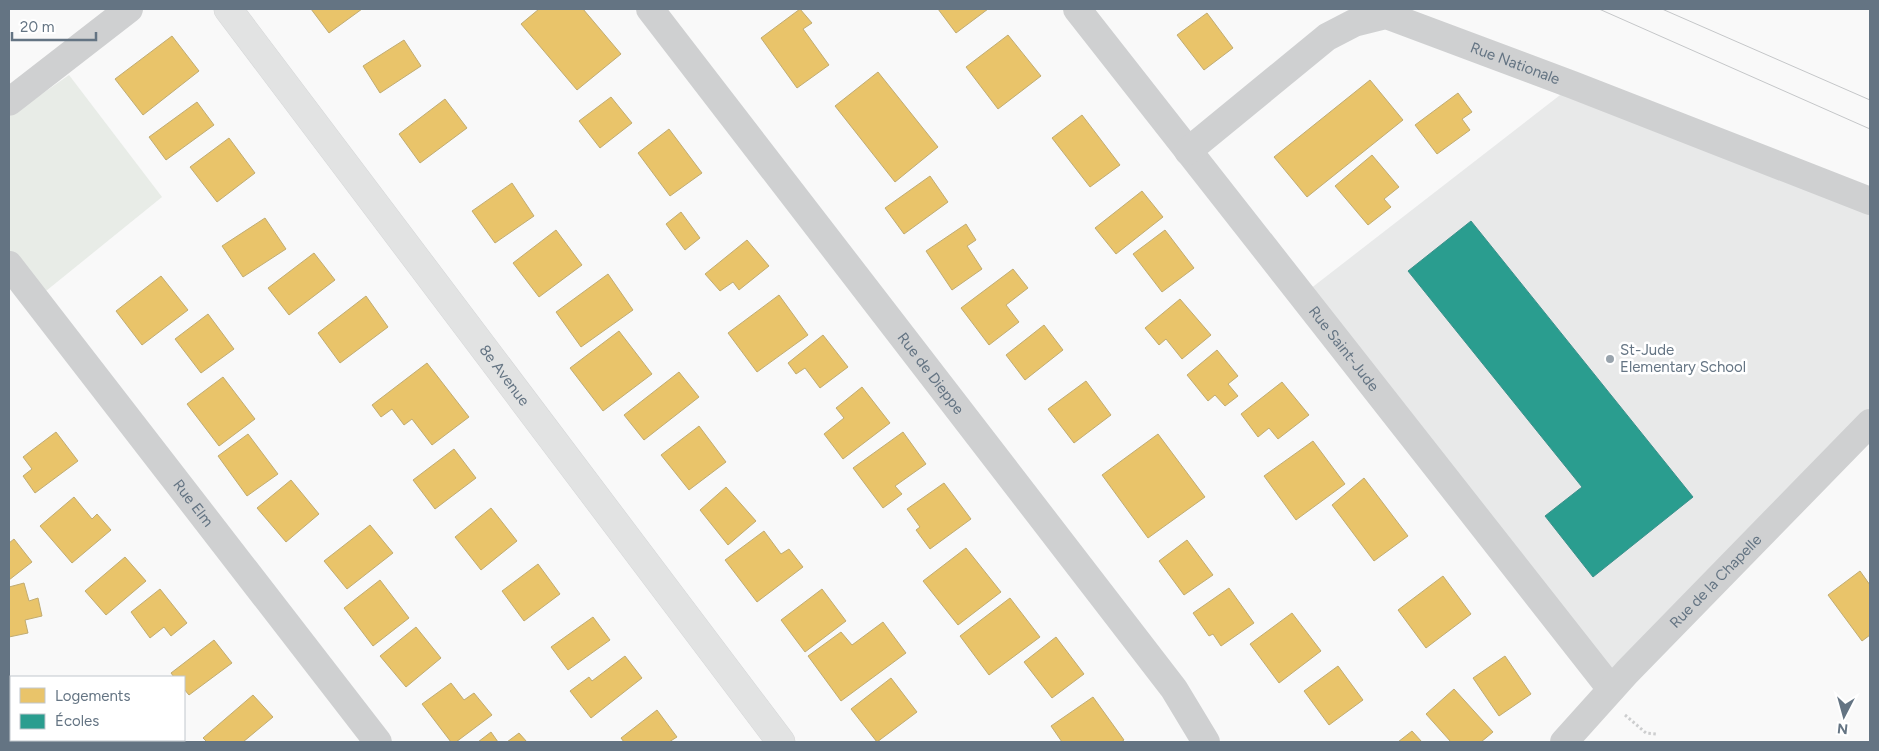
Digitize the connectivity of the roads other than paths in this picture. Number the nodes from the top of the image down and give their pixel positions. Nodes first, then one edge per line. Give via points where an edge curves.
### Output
1 (130, 9) edge
2 (228, 9) edge
3 (650, 9) edge
4 (1077, 9) edge
5 (9, 102) edge
6 (1188, 150) junction
7 (1870, 201) edge
8 (9, 266) edge
9 (1870, 423) edge
10 (1615, 700) junction
11 (378, 742) edge
12 (781, 742) edge
13 (1206, 742) edge
14 (1564, 742) edge

1 - 5 street
2 - 12 street, 8e Avenue
3 - 13 street, Rue de Dieppe via 1174,689
4 - 6 street, Rue Saint-Jude
6 - 7 street, Rue Nationale via 1327,37 1354,24 1386,15
6 - 10 street, Rue Saint-Jude
8 - 11 street, Rue Elm
9 - 10 street, Rue de la Chapelle
10 - 14 street, Rue de la Chapelle

